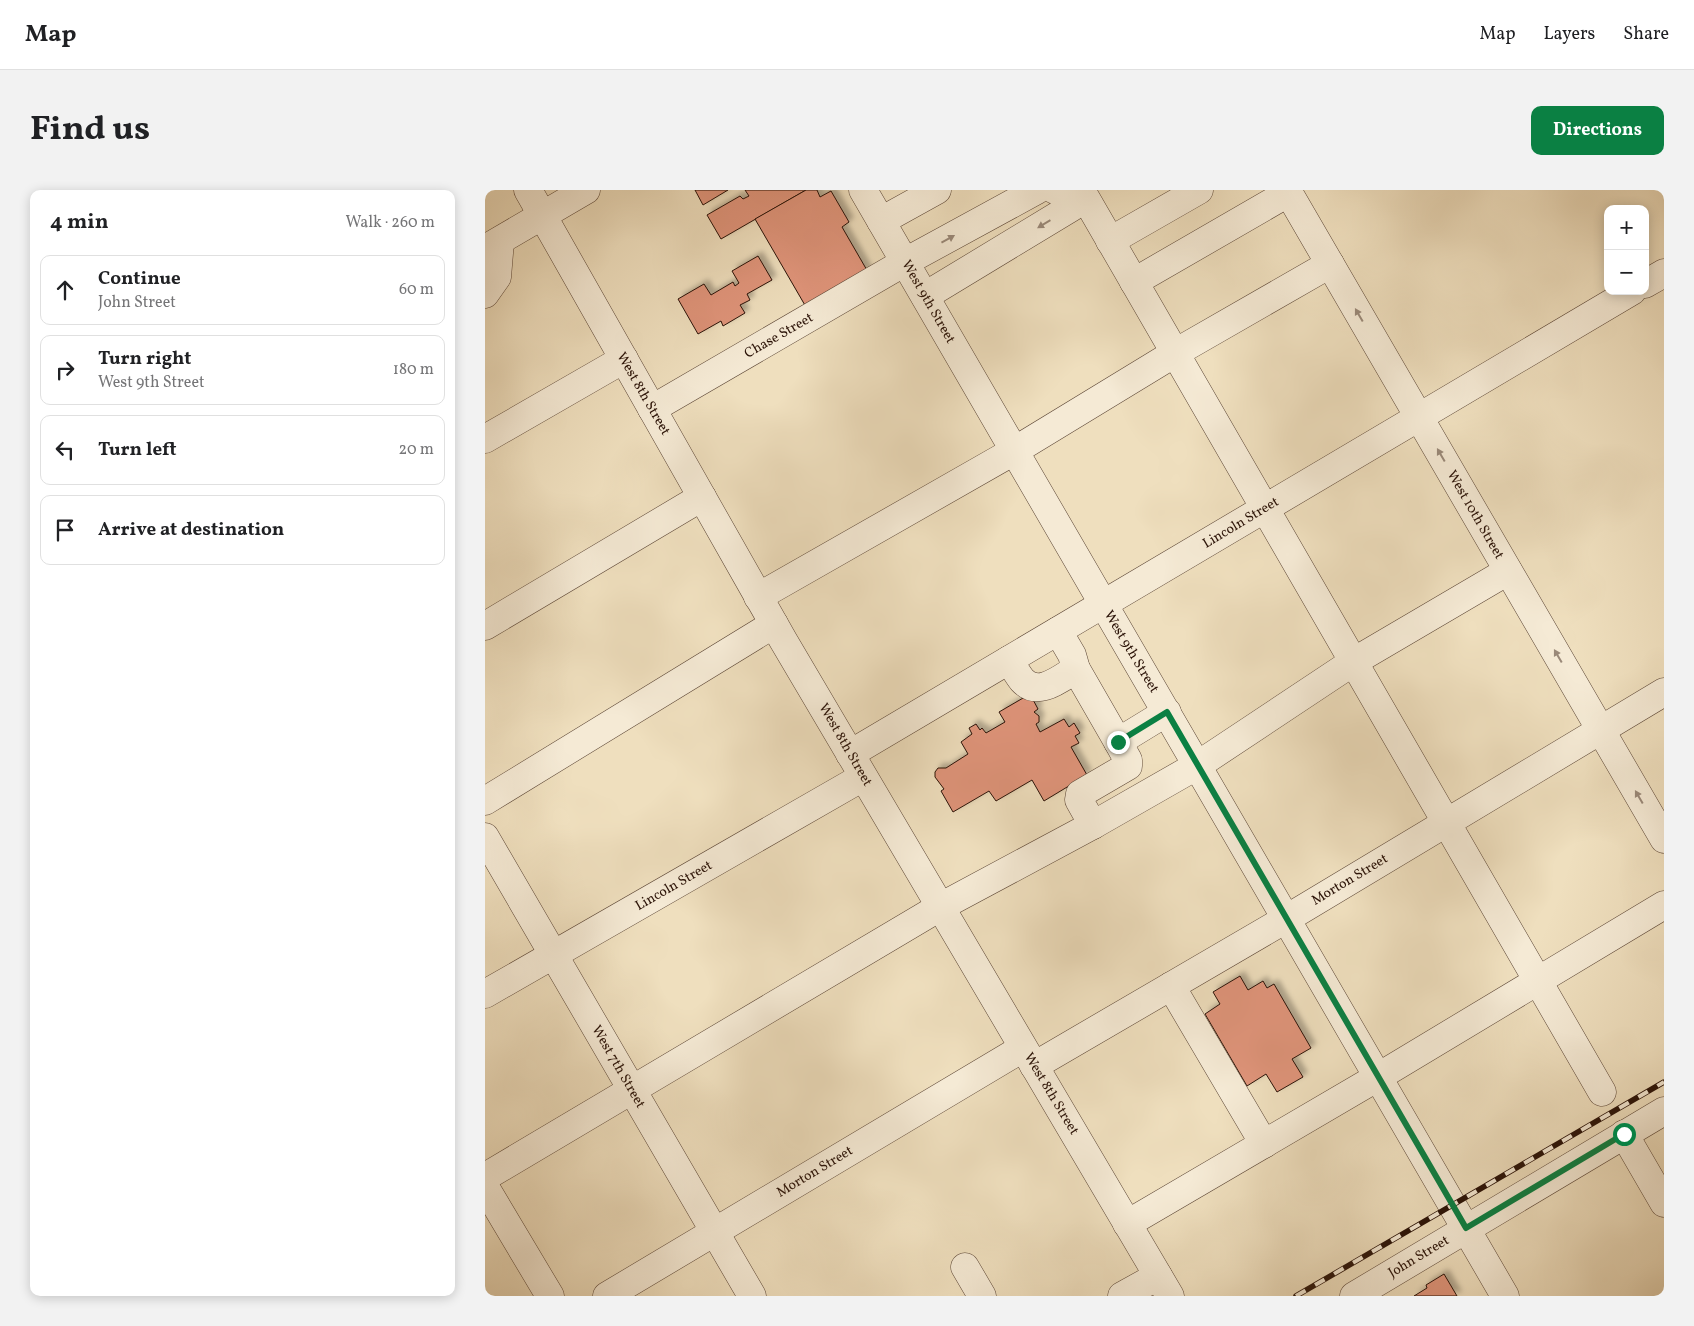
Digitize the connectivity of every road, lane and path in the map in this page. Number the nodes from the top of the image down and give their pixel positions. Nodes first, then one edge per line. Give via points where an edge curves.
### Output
1 (528, 190) edge
2 (587, 190) edge
3 (863, 190) edge
4 (937, 190) edge
5 (1037, 190) edge
6 (1199, 190) edge
7 (1068, 191) edge
8 (1287, 191) edge
9 (542, 216) junction
10 (881, 221) junction
11 (1110, 241) junction
12 (492, 245) edge
13 (905, 262) junction
14 (1329, 264) junction
15 (1664, 273) edge
16 (1134, 282) junction
17 (1649, 282) edge
18 (485, 294) edge
19 (1625, 295) edge
20 (925, 296) junction
21 (1175, 353) junction
22 (624, 359) junction
23 (652, 409) junction
24 (1419, 417) junction
25 (485, 439) edge
26 (1014, 451) junction
27 (702, 497) junction
28 (1265, 509) junction
29 (1508, 570) junction
30 (759, 597) junction
31 (1103, 604) junction
32 (774, 624) junction
33 (485, 626) edge
34 (1058, 631) junction
35 (1009, 660) junction
36 (1353, 662) junction
37 (1075, 669) junction
38 (1664, 692) edge
39 (1167, 712) junction
40 (1600, 730) junction
41 (1118, 742) junction
42 (856, 765) junction
43 (1198, 765) junction
44 (485, 801) edge
45 (1447, 822) junction
46 (1093, 825) junction
47 (485, 837) edge
48 (1664, 839) edge
49 (1664, 905) edge
50 (940, 907) junction
51 (1286, 919) junction
52 (554, 955) junction
53 (1537, 980) junction
54 (1171, 986) junction
55 (485, 994) edge
56 (1029, 1057) junction
57 (1378, 1077) junction
58 (632, 1090) junction
59 (1602, 1092) dead end
60 (1664, 1111) edge
61 (1624, 1134) junction
62 (1265, 1144) junction
63 (485, 1177) edge
64 (485, 1187) edge
65 (1664, 1203) edge
66 (1127, 1224) junction
67 (1466, 1228) junction
68 (714, 1232) junction
69 (965, 1267) dead end
70 (1164, 1286) edge
71 (550, 1296) edge
72 (607, 1296) edge
73 (751, 1296) edge
74 (982, 1296) edge
75 (1122, 1296) edge
76 (1354, 1296) edge
77 (1505, 1296) edge

1 - 9 street, West 8th Street
2 - 9 street
3 - 10 street, West 9th Street
4 - 10 street
13 -> 5 street, Chase Street
6 - 11 street
7 - 11 street
7 -> 20 street via 1072,207
8 - 14 street, West 10th Street
8 - 16 street
9 - 12 street
9 - 22 street, West 8th Street
10 - 13 street, West 9th Street
11 - 16 street
12 - 18 street via 497,277
13 - 20 street, West 9th Street
13 - 23 street, Chase Street
14 - 21 street
24 -> 14 street, West 10th Street
15 - 17 street
16 - 21 street
19 - 24 street, Lincoln Street
20 - 26 street, West 9th Street
21 - 26 street
21 - 28 street
22 - 23 street, West 8th Street
22 - 25 street
23 - 27 street, West 8th Street
24 - 28 street, Lincoln Street
29 -> 24 street, West 10th Street
26 - 30 street
26 - 31 street, West 9th Street
27 - 30 street, West 8th Street
27 - 33 street
28 - 31 street, Lincoln Street
28 - 36 street
29 - 36 street
40 -> 29 street, West 10th Street
30 - 32 street, West 8th Street
31 - 34 street, Lincoln Street
31 - 39 street, West 9th Street
32 - 42 street, West 8th Street
32 - 44 street
34 - 35 street, Lincoln Street
34 - 37 street via 1072,656
35 - 37 street via 1023,681 1037,688
35 - 42 street, Lincoln Street
36 - 43 street
36 - 45 street
37 - 41 street
38 - 40 street, Morton Street
39 - 41 street
39 - 43 street, West 9th Street
40 - 45 street, Morton Street
48 -> 40 street, West 10th Street
41 - 46 street via 1128,766 1080,794 1079,800
42 - 50 street, West 8th Street
42 - 52 street, Lincoln Street
43 - 46 street
43 - 51 street, West 9th Street
45 - 51 street, Morton Street
45 - 53 street
46 - 50 street
47 - 52 street, West 7th Street
49 - 53 street
50 - 56 street, West 8th Street
50 - 58 street
51 - 54 street, Morton Street
51 - 57 street, West 9th Street
52 - 55 street, Lincoln Street
52 - 58 street, West 7th Street
53 - 57 street
53 - 59 street
54 - 56 street, Morton Street
54 - 62 street
56 - 66 street, West 8th Street
56 - 68 street, Morton Street
57 - 62 street
57 - 67 street, West 9th Street
58 - 63 street
58 - 68 street, West 7th Street
60 - 61 street, John Street
61 - 65 street
61 - 67 street, John Street
62 - 66 street
64 - 71 street
66 - 70 street, West 8th Street
67 - 76 street, John Street
67 - 77 street, West 9th Street
68 - 72 street, Morton Street
68 - 73 street, West 7th Street
69 - 74 street
70 - 75 street

